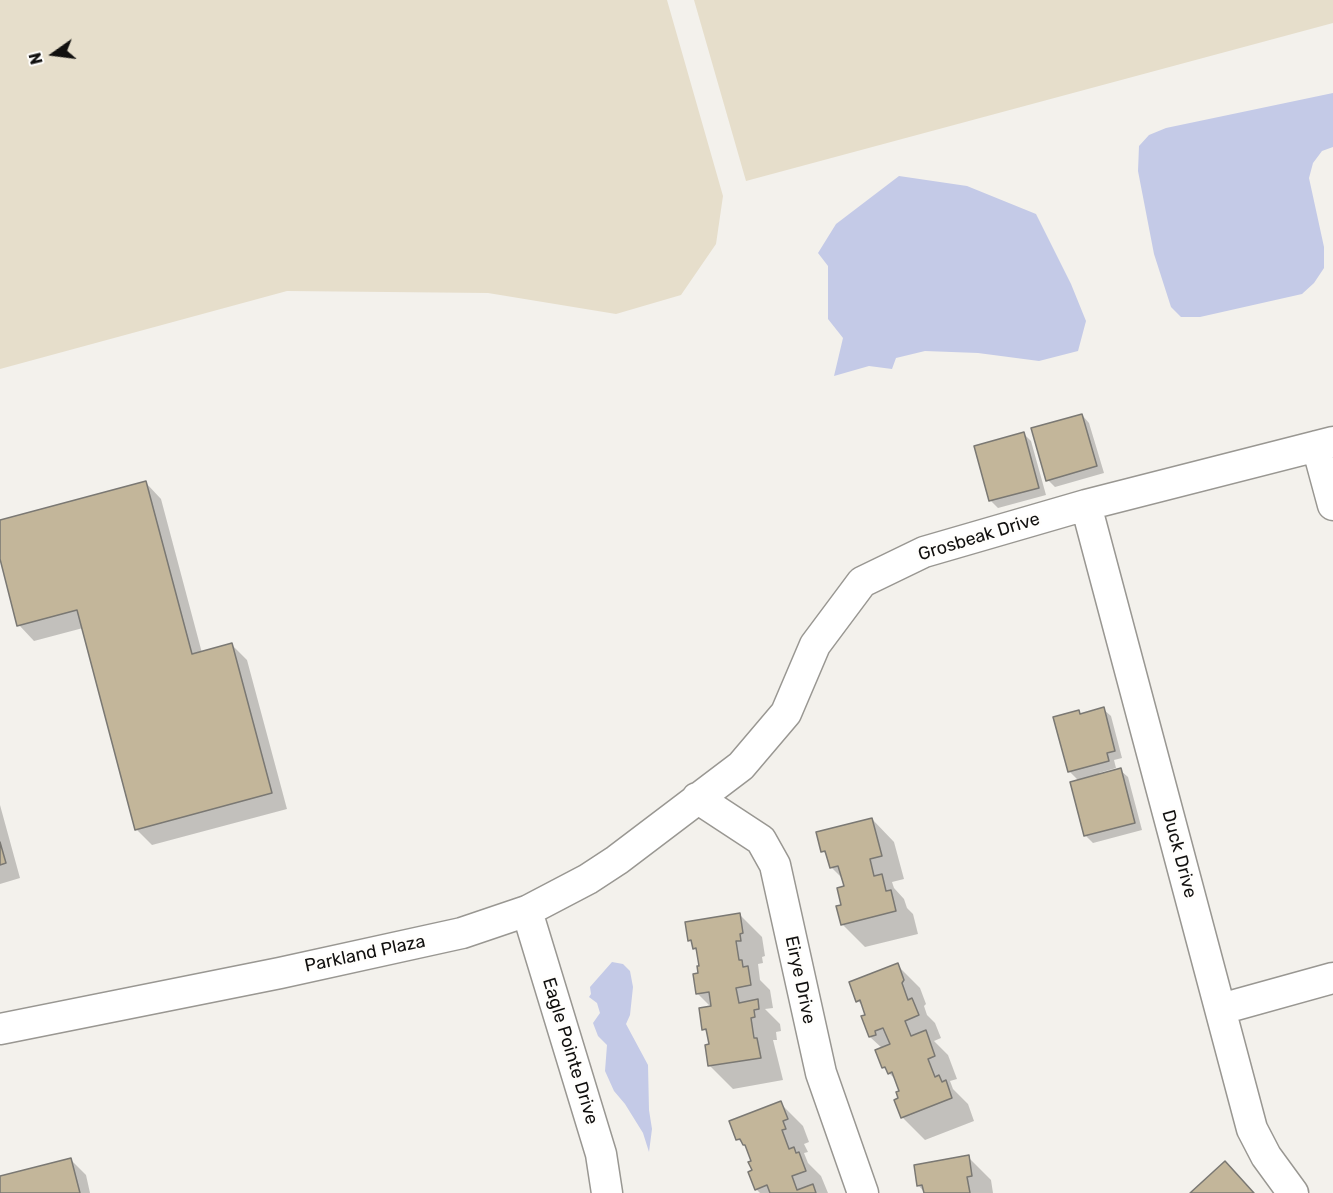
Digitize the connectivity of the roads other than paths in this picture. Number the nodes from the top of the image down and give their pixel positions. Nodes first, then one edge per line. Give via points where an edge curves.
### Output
1 (1325, 444) edge
2 (1086, 505) junction
3 (1333, 505) edge
4 (697, 798) junction
5 (527, 911) junction
6 (1333, 978) edge
7 (1221, 1009) junction
8 (0, 1029) edge
9 (607, 1193) edge
10 (863, 1193) edge
11 (1293, 1193) edge

1 - 2 street, Grosbeak Drive
1 - 3 street
2 - 4 street, Grosbeak Drive via 924,552 862,582 815,645 786,713 741,766
2 - 7 street, Duck Drive
4 - 5 street, Parkland Plaza via 617,860
4 - 10 street, Eirye Drive via 761,840 775,865 820,1073
5 - 8 street, Parkland Plaza via 462,933
5 - 9 street, Eagle Pointe Drive via 601,1154
6 - 7 street
7 - 11 street, Duck Drive via 1252,1129

